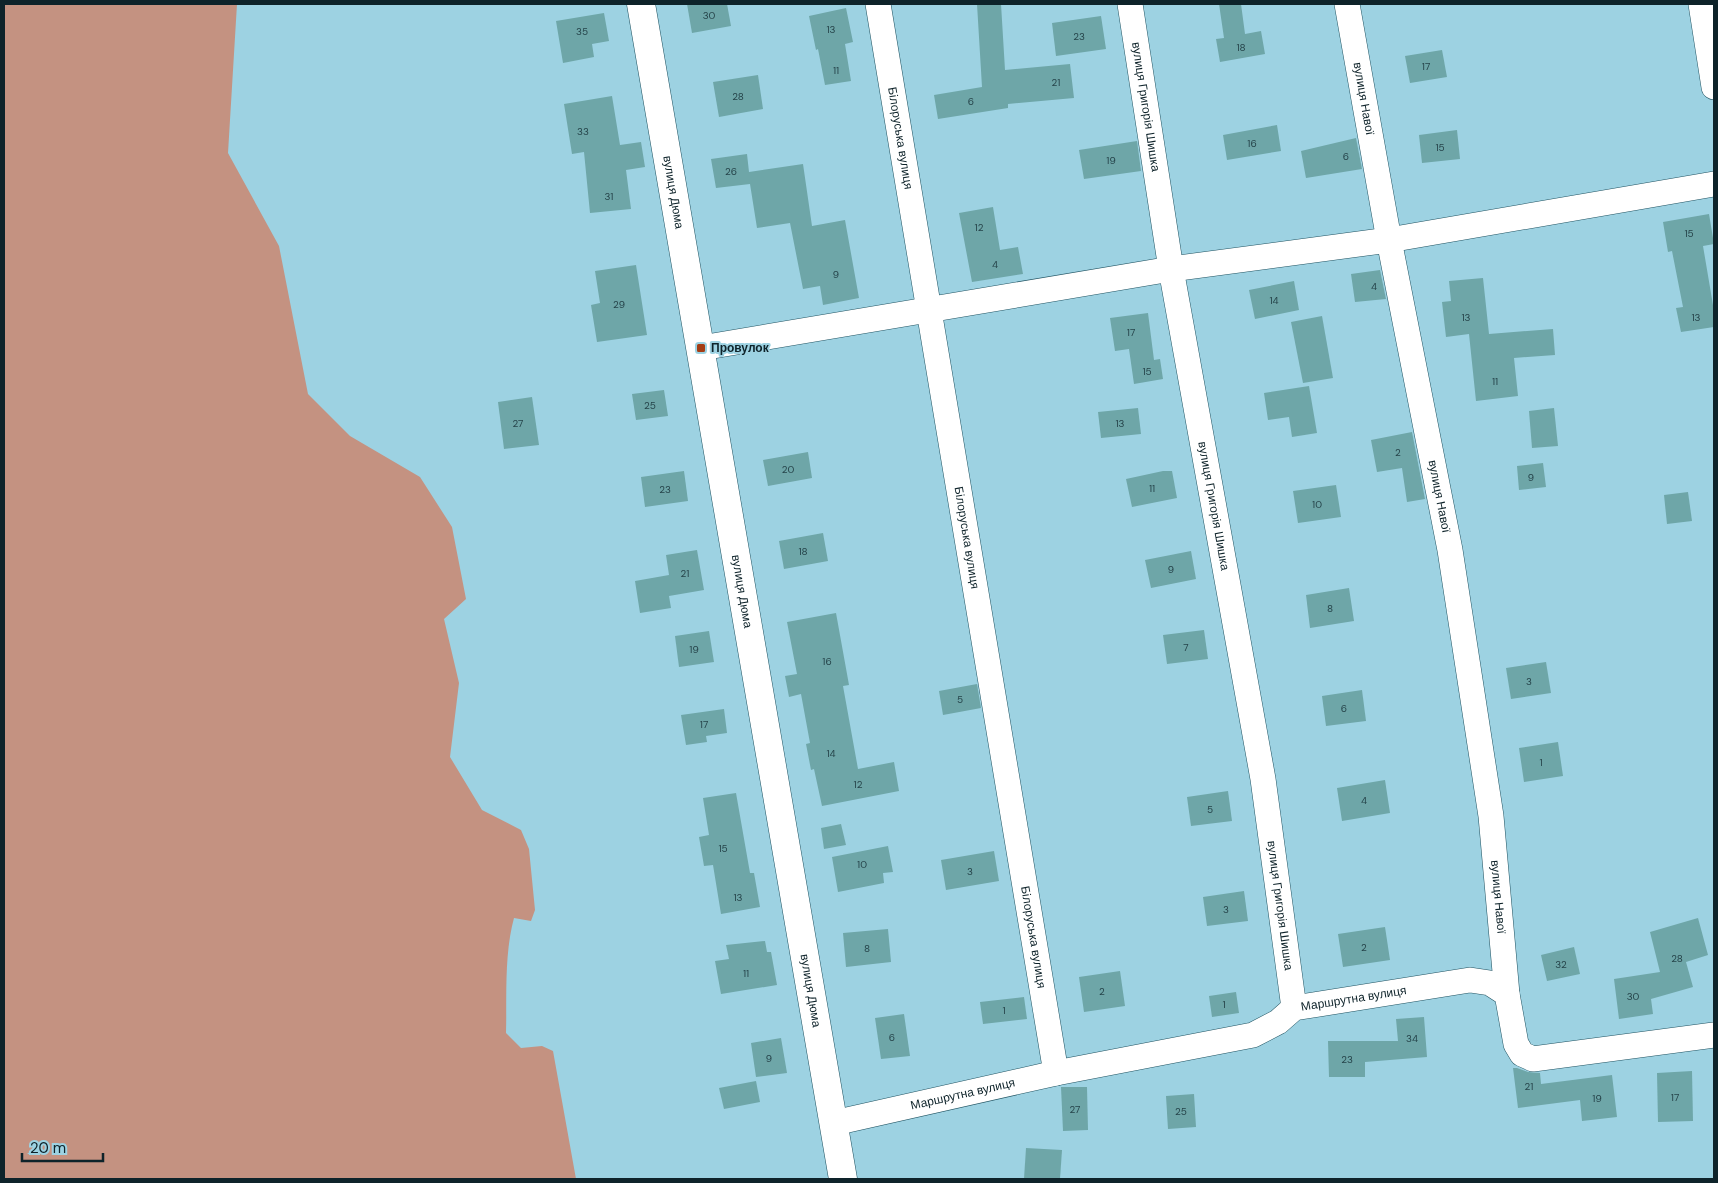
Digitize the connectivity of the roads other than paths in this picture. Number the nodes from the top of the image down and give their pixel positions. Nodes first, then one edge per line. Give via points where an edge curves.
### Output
1 (641, 4) edge
2 (878, 4) edge
3 (1130, 4) edge
4 (1347, 4) edge
5 (1701, 4) edge
6 (1714, 87) edge
7 (1714, 184) edge
8 (1389, 240) junction
9 (1171, 269) junction
10 (928, 309) junction
11 (701, 348) junction
12 (1507, 994) junction
13 (1294, 1008) junction
14 (1714, 1035) edge
15 (1056, 1073) junction
16 (834, 1123) junction
17 (842, 1179) edge

1 - 11 street, вулиця Дюма
2 - 10 street, Білоруська вулиця
3 - 9 street, вулиця Григорія Шишка
4 - 8 street, вулиця Навої
5 - 6 street
7 - 8 street
8 - 9 street
8 - 12 street, вулиця Навої via 1452,560 1491,816
9 - 10 street
9 - 13 street, вулиця Григорія Шишка via 1263,779
10 - 11 street
10 - 15 street, Білоруська вулиця
11 - 16 street, вулиця Дюма
12 - 13 street, Маршрутна вулиця via 1490,983 1470,980
12 - 14 street via 1516,1044 1522,1054 1532,1059
13 - 15 street, Маршрутна вулиця via 1278,1022 1253,1035
15 - 16 street, Маршрутна вулиця
16 - 17 street, вулиця Дюма

